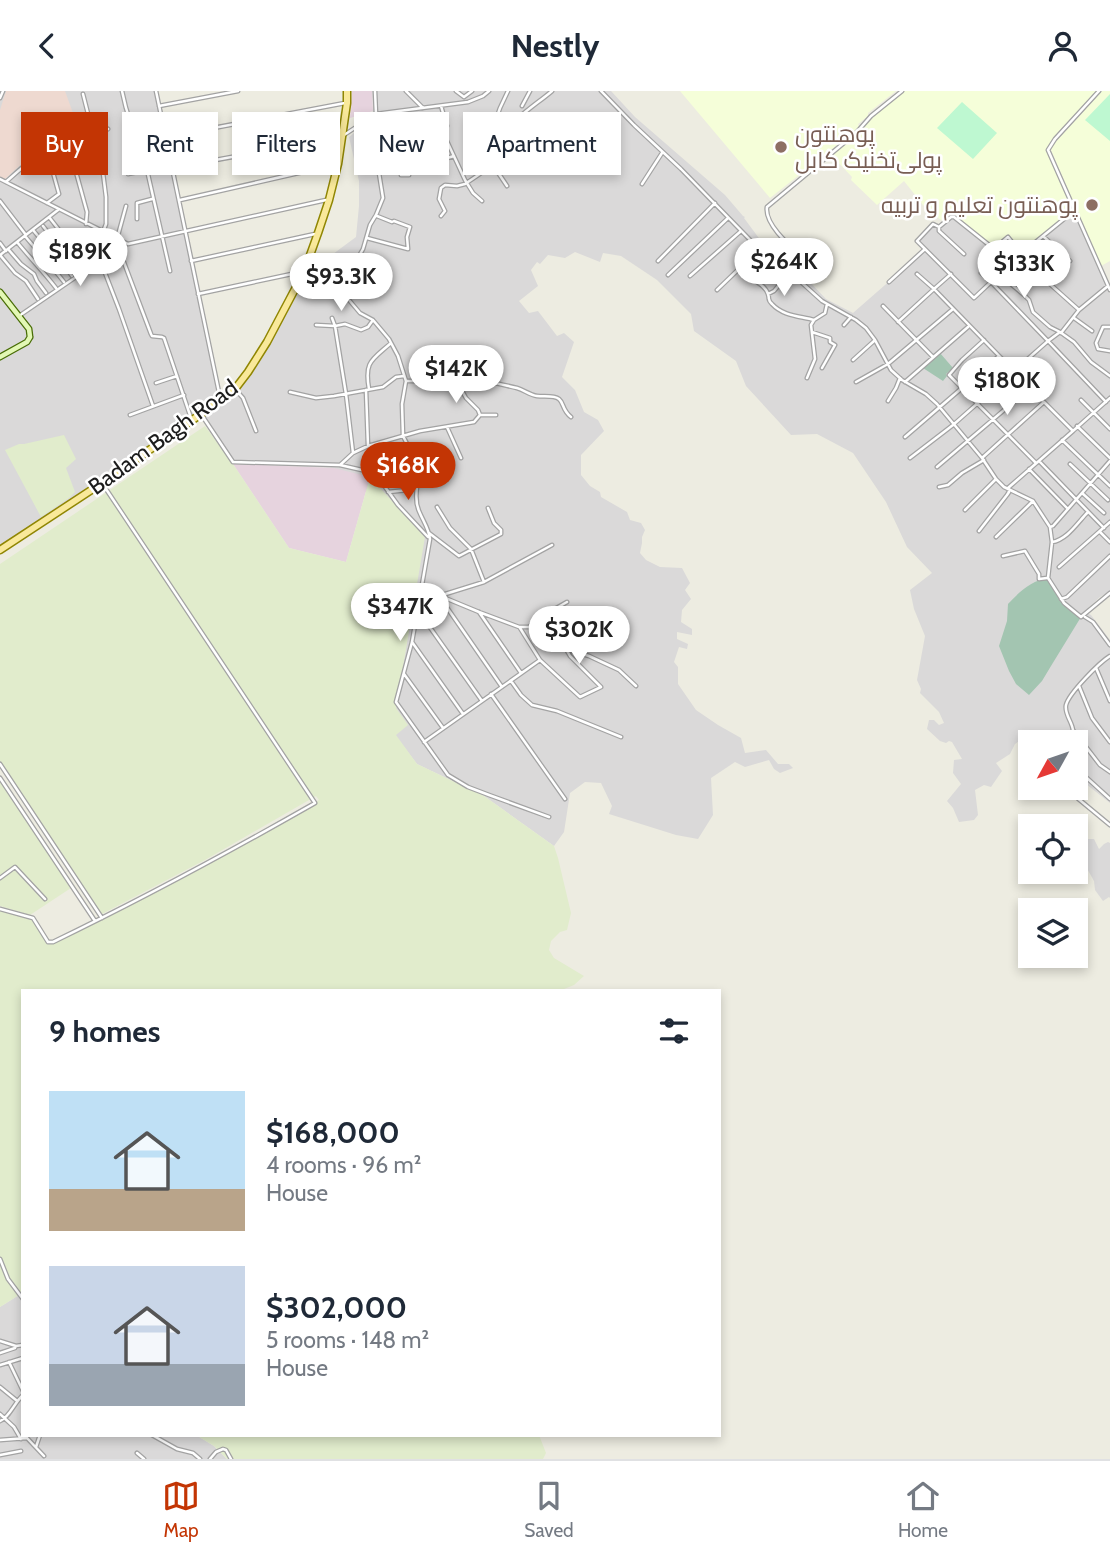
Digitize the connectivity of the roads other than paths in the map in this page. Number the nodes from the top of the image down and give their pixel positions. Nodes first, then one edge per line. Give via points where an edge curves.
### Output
1 (3, 91) edge
2 (122, 91) edge
3 (156, 91) edge
4 (238, 91) edge
5 (347, 91) edge
6 (375, 91) edge
7 (406, 91) edge
8 (456, 91) edge
9 (472, 91) edge
10 (489, 91) edge
11 (508, 91) edge
12 (530, 91) edge
13 (552, 91) edge
14 (601, 91) edge
15 (902, 91) edge
16 (1098, 91) edge
17 (83, 94) dead end
18 (0, 99) edge
19 (346, 103) junction
20 (159, 106) junction
21 (441, 106) junction
22 (522, 106) dead end
23 (423, 109) junction
24 (88, 112) edge
25 (127, 112) edge
26 (160, 112) edge
27 (376, 112) edge
28 (395, 112) edge
29 (443, 112) edge
30 (218, 127) edge
31 (354, 128) edge
32 (341, 137) junction
33 (449, 145) edge
34 (340, 146) edge
35 (662, 153) junction
36 (454, 156) junction
37 (449, 158) edge
38 (218, 160) edge
39 (21, 169) edge
40 (54, 175) edge
41 (77, 175) edge
42 (102, 175) edge
43 (148, 175) edge
44 (174, 175) edge
45 (289, 175) edge
46 (335, 175) edge
47 (379, 175) edge
48 (0, 179) edge
49 (6, 182) junction
50 (467, 182) junction
51 (642, 184) dead end
52 (507, 186) dead end
53 (154, 199) junction
54 (179, 200) junction
55 (329, 200) junction
56 (0, 201) edge
57 (482, 201) dead end
58 (715, 203) junction
59 (47, 204) junction
60 (126, 207) dead end
61 (59, 210) junction
62 (1075, 210) junction
63 (376, 215) junction
64 (441, 216) dead end
65 (49, 217) junction
66 (728, 218) junction
67 (137, 219) dead end
68 (86, 223) junction
69 (43, 226) dead end
70 (939, 227) junction
71 (33, 230) junction
72 (185, 230) junction
73 (741, 231) junction
74 (103, 232) junction
75 (318, 233) junction
76 (26, 235) junction
77 (1043, 236) junction
78 (162, 237) junction
79 (367, 238) junction
80 (117, 239) junction
81 (17, 242) junction
82 (0, 243) edge
83 (758, 248) junction
84 (925, 249) junction
85 (7, 250) junction
86 (1026, 251) junction
87 (97, 252) junction
88 (964, 254) dead end
89 (0, 255) edge
90 (1023, 260) junction
91 (191, 261) junction
92 (658, 261) dead end
93 (1070, 261) dead end
94 (808, 263) dead end
95 (170, 271) dead end
96 (304, 272) junction
97 (790, 272) junction
98 (981, 273) dead end
99 (917, 274) dead end
100 (951, 274) junction
101 (668, 275) dead end
102 (72, 276) dead end
103 (690, 276) dead end
104 (1004, 278) junction
105 (64, 282) dead end
106 (757, 282) dead end
107 (889, 282) dead end
108 (991, 282) junction
109 (1108, 285) junction
110 (56, 288) dead end
111 (933, 289) junction
112 (717, 290) dead end
113 (1110, 290) edge
114 (0, 292) edge
115 (46, 293) dead end
116 (198, 294) junction
117 (768, 294) junction
118 (38, 299) dead end
119 (827, 304) junction
120 (883, 306) dead end
121 (953, 309) junction
122 (1079, 310) junction
123 (19, 316) junction
124 (851, 317) junction
125 (1074, 317) junction
126 (332, 318) dead end
127 (373, 320) junction
128 (814, 320) junction
129 (898, 322) junction
130 (316, 325) dead end
131 (844, 325) dead end
132 (335, 326) junction
133 (970, 326) junction
134 (1110, 327) edge
135 (1093, 331) dead end
136 (812, 332) junction
137 (1061, 333) junction
138 (875, 340) junction
139 (916, 340) junction
140 (984, 340) junction
141 (1048, 341) junction
142 (391, 343) junction
143 (1110, 352) edge
144 (0, 356) edge
145 (999, 356) junction
146 (933, 357) junction
147 (853, 360) dead end
148 (888, 364) junction
149 (822, 368) dead end
150 (1014, 372) junction
151 (178, 376) junction
152 (405, 376) junction
153 (1110, 376) edge
154 (807, 378) dead end
155 (900, 378) junction
156 (405, 381) junction
157 (457, 382) junction
158 (856, 382) dead end
159 (905, 382) junction
160 (156, 383) dead end
161 (1030, 388) junction
162 (236, 389) junction
163 (367, 389) junction
164 (961, 389) junction
165 (290, 392) dead end
166 (346, 394) junction
167 (184, 395) junction
168 (221, 400) junction
169 (1081, 400) dead end
170 (1108, 400) edge
171 (888, 401) dead end
172 (1044, 402) junction
173 (977, 404) junction
174 (153, 406) junction
175 (939, 408) junction
176 (1092, 412) junction
177 (201, 414) junction
178 (130, 415) dead end
179 (480, 415) junction
180 (496, 415) dead end
181 (571, 417) dead end
182 (993, 420) junction
183 (192, 421) junction
184 (953, 425) junction
185 (1077, 426) junction
186 (447, 427) junction
187 (1110, 429) edge
188 (256, 431) dead end
189 (1073, 431) junction
190 (1008, 434) junction
191 (403, 436) junction
192 (905, 437) dead end
193 (1062, 440) junction
194 (968, 441) junction
195 (368, 446) junction
196 (353, 453) junction
197 (461, 458) dead end
198 (910, 459) dead end
199 (983, 459) junction
200 (1110, 459) edge
201 (1038, 462) junction
202 (1070, 464) dead end
203 (340, 465) junction
204 (937, 467) dead end
205 (1029, 469) junction
206 (1098, 475) junction
207 (996, 479) junction
208 (102, 483) junction
209 (417, 483) junction
210 (1090, 484) junction
211 (939, 487) dead end
212 (1110, 487) edge
213 (1008, 488) junction
214 (388, 492) junction
215 (1082, 493) junction
216 (1076, 500) junction
217 (1108, 500) dead end
218 (1033, 501) junction
219 (437, 507) dead end
220 (488, 508) dead end
221 (1068, 509) junction
222 (965, 510) dead end
223 (1088, 512) junction
224 (1104, 513) dead end
225 (1110, 522) edge
226 (1050, 527) junction
227 (1104, 528) junction
228 (979, 531) dead end
229 (1099, 532) junction
230 (429, 533) junction
231 (996, 537) dead end
232 (430, 539) junction
233 (1052, 542) junction
234 (1110, 542) edge
235 (552, 545) dead end
236 (471, 549) junction
237 (0, 550) edge
238 (1003, 555) dead end
239 (1110, 556) edge
240 (1059, 567) dead end
241 (1048, 578) junction
242 (484, 582) junction
243 (421, 588) junction
244 (1110, 593) edge
245 (439, 596) junction
246 (1061, 599) junction
247 (567, 602) dead end
248 (417, 609) junction
249 (479, 612) junction
250 (1085, 615) junction
251 (530, 626) junction
252 (519, 627) junction
253 (412, 642) junction
254 (1110, 645) edge
255 (564, 646) junction
256 (1110, 656) edge
257 (540, 660) junction
258 (1096, 668) junction
259 (522, 673) junction
260 (404, 674) junction
261 (511, 681) junction
262 (636, 685) dead end
263 (1079, 686) junction
264 (502, 687) junction
265 (491, 694) junction
266 (482, 701) junction
267 (1110, 701) edge
268 (463, 714) junction
269 (443, 728) junction
270 (1073, 730) edge
271 (621, 737) dead end
272 (424, 741) junction
273 (1110, 742) edge
274 (1088, 749) edge
275 (0, 764) edge
276 (1110, 772) edge
277 (0, 778) edge
278 (1088, 779) edge
279 (565, 799) dead end
280 (1110, 799) edge
281 (1080, 800) edge
282 (550, 817) dead end
283 (1110, 825) edge
284 (0, 878) edge
285 (45, 899) dead end
286 (0, 909) edge
287 (102, 918) junction
288 (95, 921) junction
289 (0, 1259) edge
290 (21, 1296) edge
291 (0, 1341) edge
292 (21, 1345) edge
293 (16, 1346) junction
294 (0, 1351) edge
295 (21, 1359) edge
296 (9, 1362) junction
297 (0, 1365) edge
298 (0, 1387) edge
299 (21, 1389) edge
300 (21, 1395) edge
301 (16, 1400) junction
302 (0, 1414) edge
303 (6, 1419) junction
304 (0, 1421) edge
305 (25, 1437) edge
306 (28, 1437) edge
307 (39, 1437) edge
308 (156, 1437) edge
309 (21, 1439) junction
310 (0, 1440) edge
311 (36, 1447) junction
312 (21, 1451) dead end
313 (137, 1453) dead end
314 (0, 1455) edge
315 (44, 1456) dead end
316 (144, 1459) edge
317 (200, 1459) edge
318 (210, 1459) edge
319 (231, 1459) edge

1 - 18 street
2 - 25 street
3 - 20 street
4 - 20 street
5 - 19 main road, Badam Bagh Road
6 - 27 street
7 - 23 street
8 - 9 street via 464,96
10 - 21 street via 468,102
11 - 13 street via 487,145 492,152 501,148 513,123
12 - 22 street
14 - 35 street
15 - 94 street via 767,207 767,216 779,233
16 - 62 street via 1048,150
17 - 24 street
19 - 30 street
19 - 32 main road, Badam Bagh Road
20 - 26 street
21 - 23 street
21 - 29 street
23 - 28 street
31 - 32 street
32 - 34 main road, Badam Bagh Road
32 - 38 street
33 - 36 street
35 - 51 street
35 - 58 street
36 - 37 street
36 - 50 street
39 - 49 street
40 - 59 street via 59,194
41 - 68 street
42 - 74 street via 106,197
43 - 53 street
44 - 54 street
45 - 54 street
46 - 55 main road, Badam Bagh Road
47 - 63 street via 383,198
48 - 49 street
49 - 59 street
50 - 52 street via 494,165
50 - 57 street
50 - 64 street via 441,188 439,199 445,211
53 - 67 street via 137,203
53 - 78 street
54 - 72 street
55 - 72 street
55 - 75 main road, Badam Bagh Road
56 - 76 street
58 - 66 street
58 - 92 street
59 - 61 street
60 - 80 street
61 - 65 street
61 - 68 street
62 - 77 street
62 - 109 street
63 - 79 street
63 - 79 street via 410,227 408,249
65 - 69 street via 90,264 81,271
65 - 71 street
66 - 73 street
66 - 101 street
68 - 74 street
70 - 84 street via 933,225 917,241
70 - 86 street via 954,217 994,250 1008,237 1020,252
70 - 88 street
71 - 76 street
71 - 102 street
72 - 78 street
72 - 91 street
73 - 83 street
73 - 103 street
74 - 80 street
74 - 87 street
75 - 91 street
75 - 96 main road, Badam Bagh Road
76 - 81 street
76 - 105 street
77 - 86 street
77 - 93 street
78 - 80 street via 132,244
78 - 95 street
79 - 127 street via 344,275 343,288 360,313
80 - 151 street via 151,334 164,338
81 - 85 street
81 - 110 street
82 - 85 street
83 - 97 street
83 - 112 street
84 - 100 street
84 - 107 street
85 - 89 street
85 - 115 street via 33,273
86 - 90 street
87 - 123 street via 92,266
87 - 174 street
89 - 118 street
90 - 104 street
90 - 122 street
91 - 116 street
96 - 116 street
96 - 162 main road, Badam Bagh Road
97 - 117 street
97 - 119 street
98 - 108 street
99 - 111 street
100 - 108 street via 974,298
100 - 111 street
104 - 108 street
104 - 137 street via 1029,300 1033,312
106 - 117 street
108 - 141 street
109 - 113 street
109 - 122 street
111 - 121 street
111 - 129 street
114 - 123 street
116 - 168 street
117 - 128 street via 781,311
119 - 124 street
119 - 128 street via 825,313
120 - 129 street
121 - 133 street
121 - 139 street
122 - 125 street
123 - 144 street via 30,337
124 - 131 street
124 - 138 street
125 - 135 street
125 - 137 street
126 - 132 street
127 - 132 street via 361,330
127 - 142 street
128 - 136 street
129 - 139 street
130 - 132 street
132 - 166 street
133 - 140 street
133 - 146 street
134 - 143 street via 1103,327 1097,343 1098,349
136 - 149 street via 830,338 835,345
136 - 154 street via 814,364
137 - 141 street
137 - 153 street
138 - 147 street
138 - 148 street
139 - 146 street
139 - 148 street
140 - 145 street
140 - 164 street via 949,375
141 - 150 street
141 - 170 street
142 - 152 street
142 - 163 street via 371,360
145 - 150 street
145 - 164 street
146 - 159 street
148 - 155 street
148 - 158 street
150 - 161 street
150 - 173 street
151 - 160 street
151 - 167 street
152 - 156 street
152 - 163 street
155 - 159 street
155 - 171 street
156 - 157 street
156 - 191 street
157 - 179 street
157 - 181 street via 476,374 535,396 556,397
159 - 175 street
161 - 172 street
161 - 182 street
162 - 168 main road, Badam Bagh Road
162 - 188 street
163 - 166 street
163 - 195 street
164 - 173 street
164 - 175 street
165 - 166 street via 316,398
166 - 196 street
167 - 174 street
167 - 183 street
168 - 177 main road, Badam Bagh Road
169 - 176 street
170 - 176 street
172 - 189 street
172 - 190 street
173 - 182 street
173 - 184 street
174 - 178 street
175 - 184 street
175 - 192 street
176 - 185 street
176 - 187 street
177 - 183 main road, Badam Bagh Road
177 - 203 street via 233,462
179 - 180 street
179 - 186 street via 474,422
182 - 190 street
182 - 194 street
183 - 208 main road, Badam Bagh Road
184 - 194 street
184 - 198 street
185 - 189 street
185 - 200 street
186 - 191 street
186 - 197 street
189 - 193 street
190 - 199 street
190 - 201 street
191 - 195 street
191 - 209 street via 421,471
193 - 201 street
193 - 206 street
194 - 199 street
194 - 204 street
195 - 196 street
196 - 203 street
199 - 207 street
199 - 211 street
200 - 206 street
201 - 205 street
201 - 216 street
202 - 210 street
203 - 214 street via 375,473
205 - 213 street
205 - 221 street
206 - 210 street
206 - 212 street
207 - 213 street
207 - 222 street
208 - 237 main road, Badam Bagh Road
208 - 287 street via 315,803
209 - 214 street via 408,490
209 - 230 street via 417,507
210 - 215 street
210 - 217 street
213 - 218 street
213 - 228 street
214 - 232 street
215 - 216 street
215 - 224 street
216 - 221 street
216 - 223 street
218 - 226 street
218 - 231 street
219 - 236 street
220 - 236 street via 500,534
221 - 226 street
223 - 227 street
223 - 233 street via 1062,539
225 - 227 street
226 - 233 street
227 - 229 street
229 - 234 street
229 - 240 street
230 - 232 street
230 - 236 street via 457,555
232 - 243 street
233 - 241 street
235 - 242 street
236 - 242 street
238 - 241 street via 1025,551 1039,579
239 - 246 street
241 - 246 street
242 - 245 street
243 - 245 street
243 - 248 street
244 - 250 street
245 - 249 street
245 - 264 street
246 - 250 street via 1081,617
247 - 251 street
248 - 253 street
248 - 266 street
249 - 252 street
249 - 259 street
250 - 254 street
251 - 252 street
251 - 255 street
252 - 257 street
253 - 260 street
253 - 268 street
255 - 257 street via 601,687 580,697
255 - 262 street via 620,670
256 - 258 street
257 - 259 street
258 - 263 street
258 - 267 street
259 - 261 street
260 - 269 street
260 - 272 street via 396,702
261 - 264 street
261 - 271 street via 533,705
263 - 270 street via 1066,705
263 - 273 street via 1092,718
264 - 265 street
265 - 266 street
265 - 279 street
266 - 268 street
268 - 269 street
269 - 272 street
272 - 282 street via 449,777
274 - 276 street
275 - 287 street
277 - 288 street
278 - 280 street
281 - 283 street
284 - 285 street via 15,867
286 - 288 street via 33,919 48,943
287 - 288 street
289 - 290 street
291 - 293 street
292 - 293 street
293 - 294 street
295 - 296 street
296 - 297 street
296 - 299 street
298 - 301 street
300 - 301 street
301 - 303 street
302 - 303 street
303 - 304 street
303 - 309 street
305 - 309 street
306 - 311 street
307 - 311 street
308 - 317 street
309 - 310 street
311 - 315 street
312 - 314 street
313 - 316 street
318 - 319 street via 223,1449

